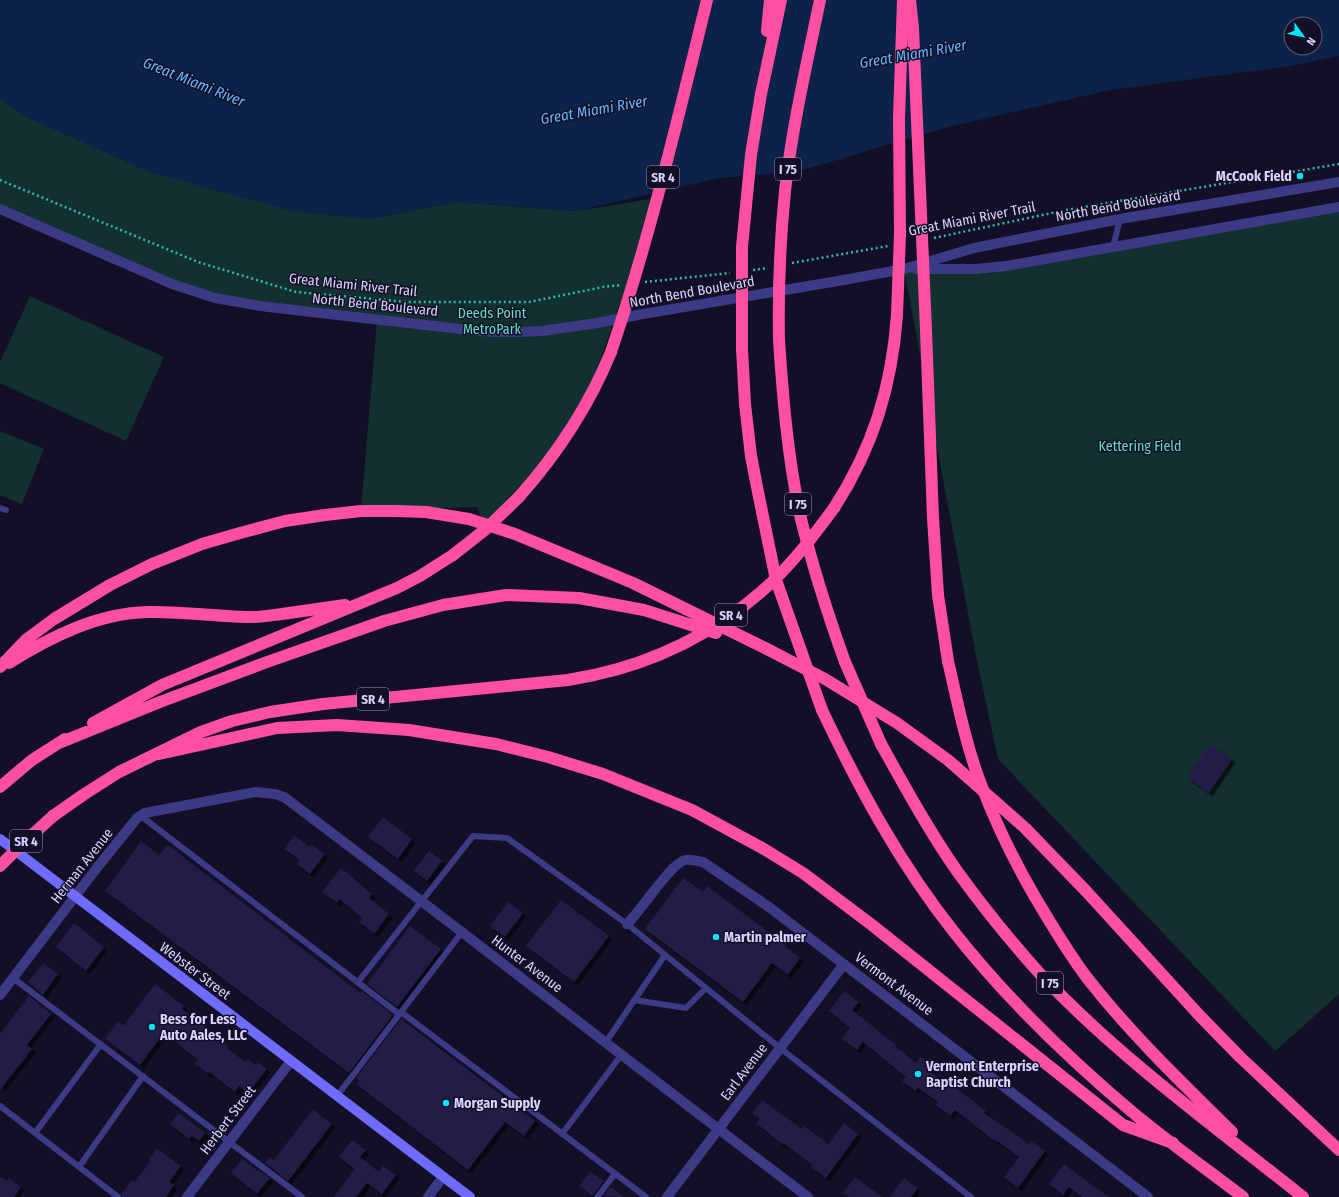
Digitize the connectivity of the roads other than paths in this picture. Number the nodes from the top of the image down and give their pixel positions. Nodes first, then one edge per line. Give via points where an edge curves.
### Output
1 (707, 0) edge
2 (770, 0) edge
3 (781, 0) edge
4 (820, 0) edge
5 (903, 0) edge
6 (910, 0) edge
7 (761, 94) junction
8 (1339, 182) edge
9 (1339, 207) edge
10 (0, 209) edge
11 (1120, 219) junction
12 (1113, 247) junction
13 (904, 269) junction
14 (362, 602) junction
15 (767, 649) junction
16 (0, 667) edge
17 (0, 670) edge
18 (59, 743) junction
19 (159, 754) junction
20 (4, 784) edge
21 (216, 800) joint
22 (141, 816) junction
23 (0, 839) edge
24 (0, 866) edge
25 (75, 897) junction
26 (421, 901) junction
27 (627, 924) junction
28 (462, 932) junction
29 (665, 955) junction
30 (844, 964) junction
31 (13, 978) junction
32 (358, 982) junction
33 (706, 988) junction
34 (0, 995) edge
35 (634, 1000) junction
36 (400, 1013) junction
37 (606, 1042) junction
38 (101, 1044) junction
39 (780, 1048) junction
40 (622, 1054) junction
41 (291, 1061) junction
42 (143, 1076) junction
43 (337, 1096) junction
44 (0, 1106) edge
45 (718, 1130) junction
46 (35, 1133) junction
47 (562, 1134) junction
48 (228, 1142) junction
49 (1173, 1143) junction
50 (1339, 1150) edge
51 (78, 1167) junction
52 (616, 1174) junction
53 (1274, 1174) junction
54 (443, 1177) junction
55 (118, 1197) edge
56 (187, 1197) edge
57 (302, 1197) edge
58 (428, 1197) edge
59 (470, 1197) edge
60 (597, 1197) edge
61 (646, 1197) edge
62 (667, 1197) edge
63 (808, 1197) edge
64 (971, 1197) edge
65 (1148, 1197) edge
66 (1243, 1197) edge
67 (1303, 1197) edge

1 - 14 highway, SR 4, bridge via 630,296 596,388 572,429 543,469 486,529 454,555 420,576
2 - 7 highway
3 - 7 highway
4 - 53 highway, I 75, bridge via 802,87 785,191 778,286 778,340 787,436 801,518 824,602 845,662 881,744 928,826 986,910 1042,975 1103,1035
5 - 19 highway, SR 4, bridge via 897,316 888,382 880,414 846,490 793,561 761,592 728,618 667,652 625,668 568,680 323,704 270,712 214,727
6 - 53 highway, bridge via 938,595 948,661 979,778 1008,846 1035,897 1088,978 1143,1043
7 - 49 highway, bridge via 751,155 743,240 741,289 745,404 756,485 776,580 822,710 845,759 884,830 954,932 1040,1029 1089,1075
8 - 11 street, North Bend Boulevard
9 - 12 street, North Bend Boulevard
10 - 13 street, North Bend Boulevard via 172,284 215,298 283,309 493,332 542,330 597,323
11 - 12 lane
11 - 13 street, North Bend Boulevard via 974,248
12 - 13 street, North Bend Boulevard via 975,270
14 - 17 highway via 257,617 148,612 108,617 57,636
14 - 18 highway, SR 4 via 162,685
15 - 16 highway via 633,583 514,534 469,519 426,512 361,510 285,521 202,544 152,564 110,585 54,619 27,639
15 - 18 highway via 644,610 579,598 506,595 443,605 384,621 267,662
15 - 50 highway via 825,679 897,723 954,765 1026,828 1200,1016
18 - 20 highway, SR 4 via 32,760
19 - 24 highway, SR 4, bridge via 119,772 53,816
19 - 49 highway via 277,728 337,725 409,730 496,744 603,774 692,810 764,849 803,874 872,925 1123,1125
21 - 22 street, Herman Avenue via 145,813
21 - 26 street, Hunter Avenue via 262,792 284,797
22 - 25 street, Herman Avenue
22 - 32 lane
23 - 25 street, Webster Street
25 - 31 street, Herman Avenue
25 - 41 street, Webster Street
26 - 27 lane via 472,836 507,838
26 - 28 street, Hunter Avenue
26 - 32 lane
27 - 29 lane
27 - 30 street, Vermont Avenue via 675,866 685,860 696,860 703,862 769,907
28 - 36 lane
28 - 37 street, Hunter Avenue
29 - 33 lane
29 - 35 lane
30 - 39 street, Earl Avenue
30 - 65 street, Vermont Avenue
31 - 34 street, Herman Avenue
31 - 38 lane
32 - 36 lane
33 - 35 lane via 686,1008
33 - 39 lane
35 - 37 lane
36 - 43 lane
36 - 47 lane
37 - 40 street, Hunter Avenue
38 - 42 lane
38 - 46 lane
39 - 45 street, Earl Avenue
39 - 64 lane
40 - 45 street, Hunter Avenue
40 - 47 lane
41 - 43 street, Webster Street
41 - 48 street, Herbert Street
42 - 48 lane
42 - 51 lane
43 - 54 street, Webster Street
44 - 46 lane
45 - 62 street, Earl Avenue
45 - 63 street, Hunter Avenue
46 - 51 lane
47 - 52 lane
48 - 56 street, Herbert Street
48 - 57 lane
49 - 66 highway
51 - 55 lane
52 - 60 lane
52 - 61 lane
53 - 67 highway, I 75
54 - 58 street
54 - 59 street, Webster Street

